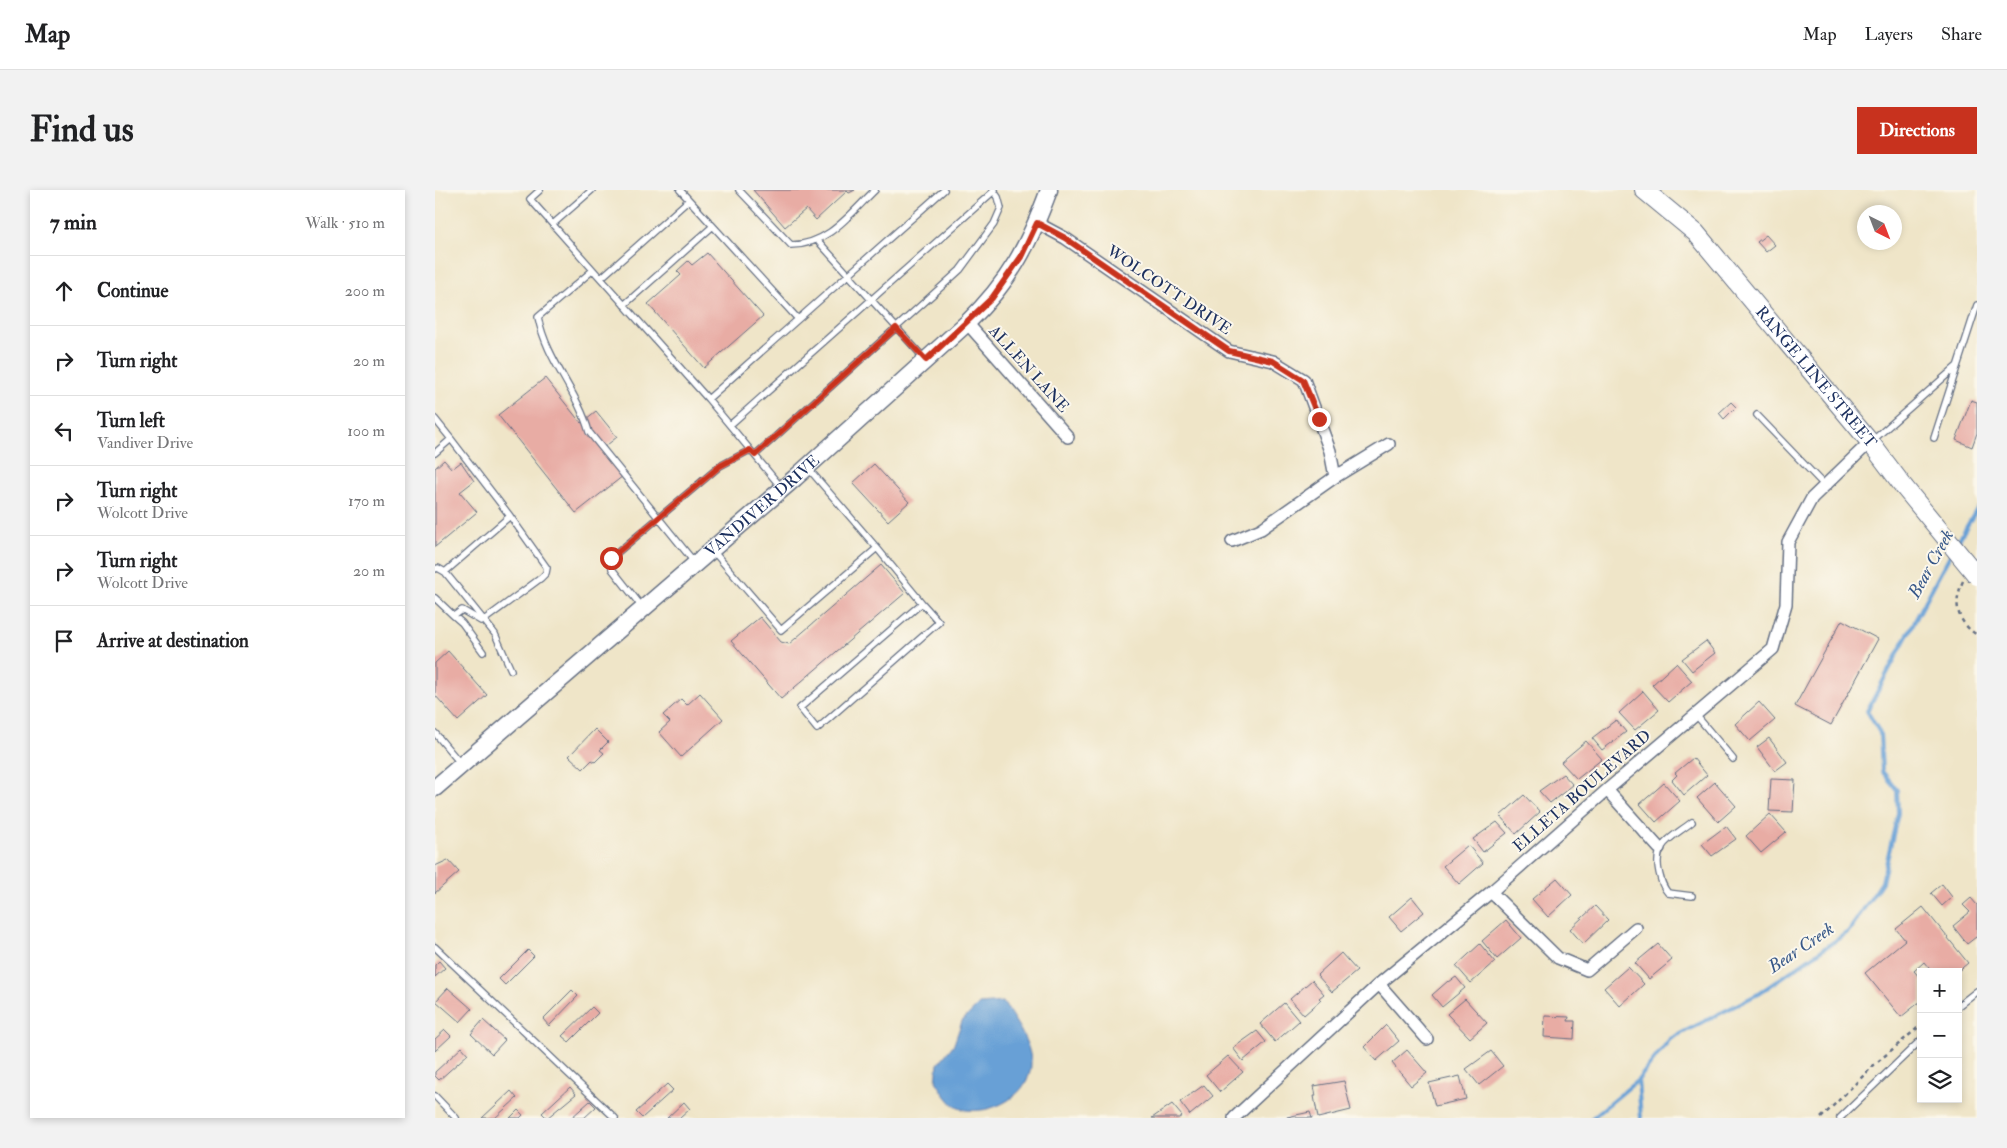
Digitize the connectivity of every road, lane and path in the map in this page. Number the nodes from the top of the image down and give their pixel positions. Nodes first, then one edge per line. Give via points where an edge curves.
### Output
1 (540, 190) edge
2 (592, 190) edge
3 (680, 190) edge
4 (739, 190) edge
5 (875, 190) edge
6 (944, 190) edge
7 (994, 190) edge
8 (1049, 190) edge
9 (1644, 190) edge
10 (689, 200) junction
11 (1037, 223) junction
12 (553, 224) junction
13 (713, 226) junction
14 (817, 241) junction
15 (593, 270) junction
16 (847, 276) junction
17 (601, 278) junction
18 (869, 300) junction
19 (624, 305) junction
20 (1977, 305) edge
21 (799, 319) junction
22 (967, 323) junction
23 (896, 328) junction
24 (926, 360) junction
25 (1957, 366) junction
26 (708, 399) junction
27 (1757, 415) dead end
28 (435, 419) edge
29 (730, 425) junction
30 (1068, 437) dead end
31 (1934, 438) dead end
32 (451, 439) junction
33 (1870, 442) junction
34 (1389, 444) dead end
35 (750, 450) junction
36 (435, 453) edge
37 (755, 455) junction
38 (807, 466) junction
39 (1335, 476) junction
40 (1825, 486) junction
41 (782, 489) junction
42 (510, 516) junction
43 (659, 518) junction
44 (1232, 541) dead end
45 (877, 548) junction
46 (711, 550) junction
47 (695, 564) junction
48 (435, 569) edge
49 (445, 572) junction
50 (1971, 577) edge
51 (435, 598) edge
52 (922, 603) junction
53 (643, 609) junction
54 (454, 616) junction
55 (484, 620) junction
56 (1977, 635) edge
57 (483, 652) dead end
58 (511, 670) dead end
59 (1696, 715) junction
60 (435, 733) edge
61 (1733, 758) dead end
62 (462, 765) junction
63 (435, 788) edge
64 (1607, 790) junction
65 (1692, 822) dead end
66 (1659, 848) junction
67 (1491, 892) junction
68 (1692, 896) dead end
69 (1636, 928) dead end
70 (435, 947) edge
71 (1379, 984) junction
72 (1977, 991) edge
73 (1962, 1003) edge
74 (1917, 1028) edge
75 (1427, 1039) dead end
76 (1917, 1044) edge
77 (435, 1096) edge
78 (455, 1118) edge
79 (615, 1118) edge
80 (1234, 1118) edge
81 (1821, 1118) edge
82 (1840, 1118) edge

1 - 12 lane via 530,199
2 - 12 lane
3 - 10 lane
4 - 14 lane via 791,245
5 - 14 lane via 835,230
6 - 16 lane
7 - 18 lane
7 - 23 lane via 1001,208 988,232 960,270
8 - 11 main road, VANDIVER DRIVE
9 - 33 main road, RANGE LINE STREET via 1696,233
10 - 13 lane
10 - 17 lane
11 - 22 main road, VANDIVER DRIVE via 1005,282
11 - 39 street, WOLCOTT DRIVE via 1065,238 1229,351 1273,361 1303,380 1327,443
12 - 15 lane
13 - 19 lane
13 - 21 lane
14 - 16 lane
15 - 17 lane
15 - 43 lane via 538,317 542,339 583,412 589,432
16 - 18 lane
16 - 21 lane
17 - 19 lane
18 - 23 lane
18 - 29 lane
19 - 26 lane
20 - 25 lane
21 - 26 lane
22 - 24 main road, VANDIVER DRIVE
22 - 30 street, ALLEN LANE
23 - 24 lane
23 - 37 lane
24 - 38 main road, VANDIVER DRIVE
25 - 31 lane
25 - 33 lane
26 - 29 lane
27 - 40 lane
28 - 32 lane
29 - 35 lane
32 - 36 lane
32 - 42 lane
33 - 40 street, ELLETA BOULEVARD
33 - 50 main road, RANGE LINE STREET, bridge
34 - 39 street
35 - 37 lane
35 - 43 lane via 720,466
37 - 41 lane
38 - 41 main road, VANDIVER DRIVE
38 - 45 lane
39 - 44 street via 1260,530
40 - 59 street, ELLETA BOULEVARD via 1812,498 1788,542 1786,604 1773,649
41 - 46 main road, VANDIVER DRIVE
42 - 49 lane
42 - 55 lane via 547,568 546,573
43 - 47 lane
43 - 53 lane via 611,558 612,569
45 - 46 lane via 781,630
45 - 52 lane
46 - 47 main road, VANDIVER DRIVE
47 - 53 main road, VANDIVER DRIVE
48 - 49 lane
49 - 55 lane
50 - 56 path via 1957,599 1957,610 1963,622
51 - 54 lane
52 - 52 lane via 800,708 817,729 939,622
53 - 62 main road, VANDIVER DRIVE
54 - 55 lane via 462,610
54 - 57 lane
55 - 58 lane via 495,634
59 - 61 lane
59 - 64 street, ELLETA BOULEVARD
60 - 62 lane
62 - 63 main road, VANDIVER DRIVE
64 - 66 street
64 - 67 street, ELLETA BOULEVARD
65 - 66 lane
66 - 68 lane via 1656,858 1663,887 1668,893
67 - 69 street via 1558,958 1587,970
67 - 71 street, ELLETA BOULEVARD
70 - 79 lane
71 - 75 street
71 - 80 street, ELLETA BOULEVARD
72 - 73 lane
74 - 81 path via 1874,1065
76 - 82 lane
77 - 78 lane

